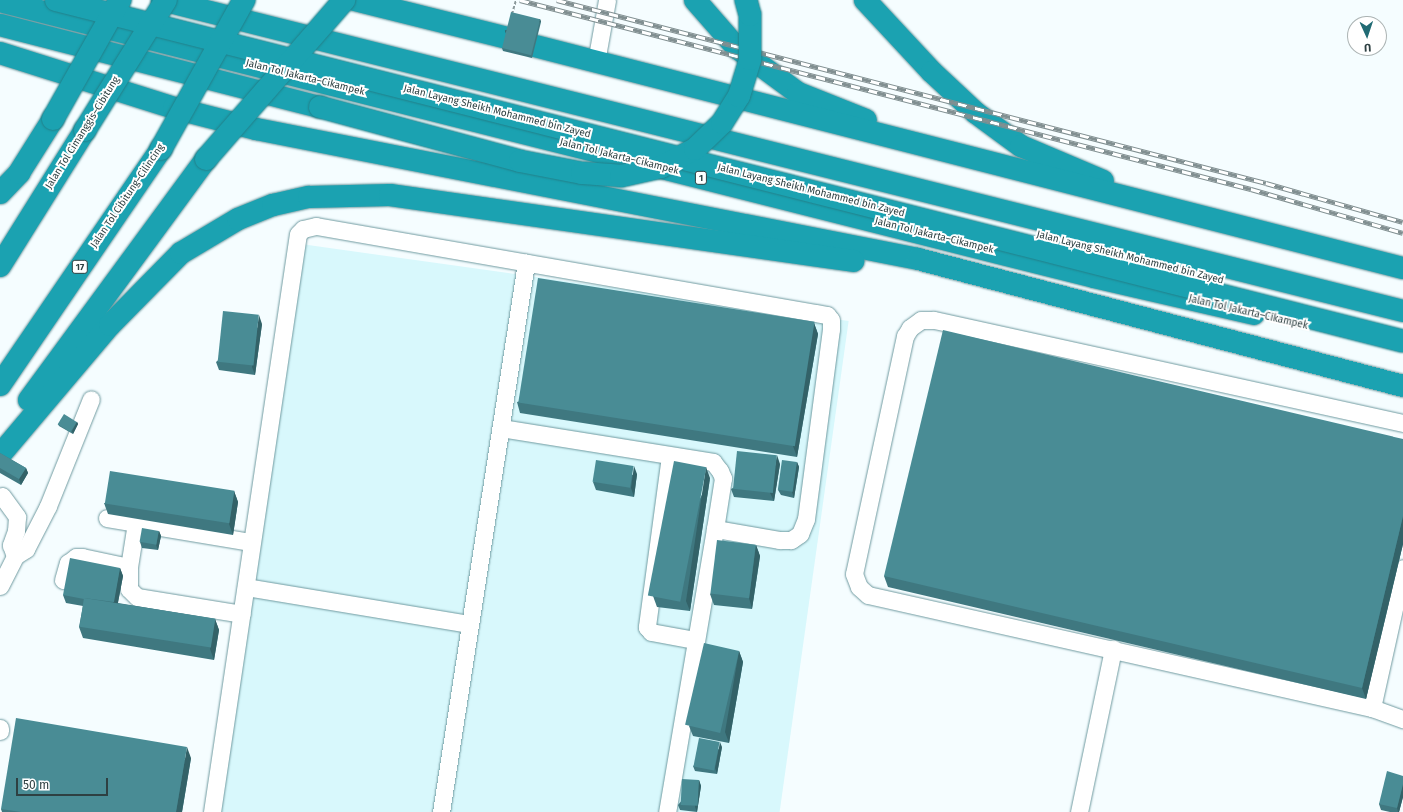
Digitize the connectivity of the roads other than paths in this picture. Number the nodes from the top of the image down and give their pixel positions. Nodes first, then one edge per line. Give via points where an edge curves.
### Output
1 (56, 0) edge
2 (113, 0) edge
3 (120, 0) edge
4 (162, 0) edge
5 (166, 0) edge
6 (244, 0) edge
7 (344, 0) edge
8 (355, 0) edge
9 (606, 0) edge
10 (695, 0) edge
11 (746, 0) edge
12 (865, 0) edge
13 (0, 1) edge
14 (882, 9) edge
15 (0, 25) edge
16 (507, 38) edge
17 (535, 46) edge
18 (0, 53) edge
19 (596, 62) junction
20 (945, 152) junction
21 (0, 193) edge
22 (1165, 208) junction
23 (526, 263) junction
24 (0, 266) edge
25 (1403, 268) edge
26 (1088, 305) junction
27 (1403, 311) edge
28 (1403, 328) edge
29 (1403, 341) edge
30 (1403, 350) edge
31 (0, 385) edge
32 (1403, 386) edge
33 (91, 399) dead end
34 (1403, 423) edge
35 (501, 428) junction
36 (0, 440) edge
37 (0, 456) edge
38 (670, 456) junction
39 (2, 496) dead end
40 (108, 518) dead end
41 (136, 523) junction
42 (715, 529) junction
43 (251, 542) junction
44 (15, 556) junction
45 (129, 567) junction
46 (1403, 568) edge
47 (63, 580) dead end
48 (0, 586) edge
49 (246, 587) junction
50 (242, 614) junction
51 (470, 624) junction
52 (695, 640) junction
53 (1114, 649) junction
54 (1372, 708) junction
55 (1403, 719) edge
56 (0, 728) edge
57 (0, 732) edge
58 (212, 812) edge
59 (441, 812) edge
60 (667, 812) edge
61 (1079, 812) edge

1 - 29 highway, Jalan Layang Sheikh Mohammed bin Zayed / 1, bridge
2 - 28 highway, Jalan Layang Sheikh Mohammed bin Zayed, bridge
3 - 21 highway, bridge via 27,161
4 - 27 highway
5 - 24 highway, Jalan Tol Cimanggis–Cibitung, bridge
6 - 31 highway, Jalan Tol Cibitung–Cilincing / 17, bridge via 161,149
7 - 36 highway, bridge via 206,159
8 - 16 highway
9 - 19 street
10 - 20 highway via 737,48 798,92
11 - 15 highway, bridge via 750,15 750,59 739,96 722,123 695,149 661,167 621,176 582,173 520,161
12 - 14 highway
13 - 30 highway, Jalan Tol Jakarta–Cikampek / 1 via 1086,275
14 - 22 highway via 937,77 976,113 1020,146
17 - 19 highway
18 - 26 highway via 174,108 256,129 918,259
19 - 20 highway
20 - 22 highway
22 - 25 highway
23 - 35 street
23 - 42 street via 819,312 831,320 806,519 800,534 791,540 779,540
23 - 43 street via 316,226 303,229 298,234
26 - 32 highway
26 - 37 highway via 896,267 458,202 390,195 309,197 273,205 238,219 181,253 111,323
33 - 44 street via 48,506 26,549
34 - 53 street via 933,320 921,320 910,328 905,336 854,574 859,587 868,595
35 - 38 street
35 - 51 street
38 - 42 street via 713,462 718,465 723,478
38 - 52 street via 647,627 651,632
39 - 44 street via 17,517 11,545
40 - 41 street
41 - 43 street
41 - 45 street
42 - 52 street
43 - 49 street
44 - 48 street
45 - 47 street via 76,557 68,563
45 - 50 street via 129,589 137,597
46 - 54 street
49 - 50 street
49 - 51 street
50 - 58 street
51 - 59 street
52 - 60 street
53 - 54 street
53 - 61 street
54 - 55 street
56 - 57 street

